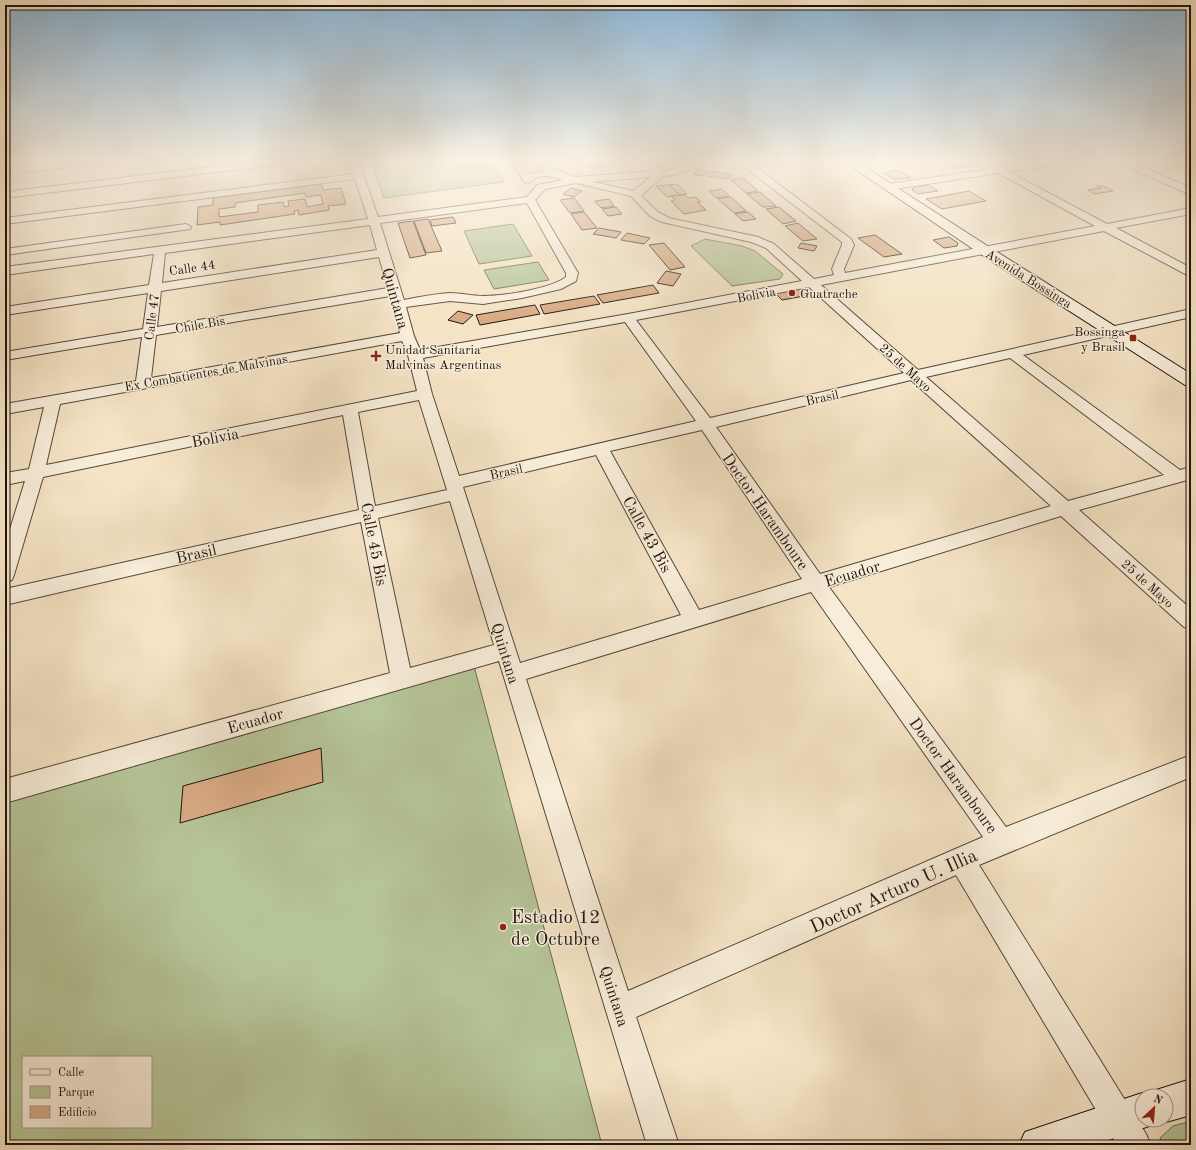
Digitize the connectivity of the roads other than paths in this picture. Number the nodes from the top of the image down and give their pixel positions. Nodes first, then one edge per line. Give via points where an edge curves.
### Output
1 (72, 214) edge
2 (372, 214) edge
3 (423, 214) edge
4 (538, 214) edge
5 (654, 214) edge
6 (811, 214) edge
7 (929, 214) edge
8 (1080, 214) edge
9 (1178, 214) edge
10 (374, 220) junction
11 (5, 221) edge
12 (1106, 228) junction
13 (184, 246) junction
14 (160, 249) junction
15 (984, 250) junction
16 (5, 252) edge
17 (383, 253) junction
18 (5, 272) edge
19 (1191, 273) edge
20 (840, 277) junction
21 (812, 283) junction
22 (154, 288) junction
23 (395, 291) junction
24 (399, 304) junction
25 (5, 311) edge
26 (1191, 313) edge
27 (628, 318) junction
28 (1113, 331) junction
29 (149, 332) junction
30 (411, 345) junction
31 (1012, 353) junction
32 (5, 356) edge
33 (914, 374) junction
34 (1191, 381) edge
35 (143, 384) junction
36 (425, 394) junction
37 (53, 400) junction
38 (5, 409) edge
39 (350, 410) junction
40 (706, 424) junction
41 (601, 449) junction
42 (36, 473) junction
43 (1185, 475) edge
44 (5, 479) edge
45 (455, 488) junction
46 (1065, 508) junction
47 (368, 513) junction
48 (5, 575) edge
49 (816, 584) junction
50 (5, 597) edge
51 (694, 620) junction
52 (1191, 621) edge
53 (506, 650) junction
54 (513, 674) junction
55 (402, 679) junction
56 (1191, 766) edge
57 (5, 791) edge
58 (1001, 842) junction
59 (961, 860) junction
60 (619, 1010) junction
61 (1191, 1098) edge
62 (1174, 1102) edge
63 (1132, 1125) edge
64 (663, 1145) edge
65 (1038, 1145) edge

1 - 11 street
2 - 10 street, Quintana
3 - 10 street
4 - 24 street via 572,273 569,282 557,287 491,299 450,297
5 - 21 street, 25 de Mayo via 662,219 763,242
6 - 20 street via 847,241 848,245 838,269
7 - 15 main road, Avenida Bossinga
8 - 12 street
9 - 12 street, Bolivia
10 - 13 street
10 - 17 street, Quintana
12 - 15 street, Bolivia
12 - 19 street
13 - 14 street
13 - 16 street via 186,223
14 - 18 street
14 - 22 street, Calle 47
15 - 20 street, Bolivia
15 - 28 main road, Avenida Bossinga
17 - 22 street, Calle 44
17 - 23 street, Quintana
20 - 21 street, Bolivia
21 - 27 street, Bolivia
21 - 33 street, 25 de Mayo
22 - 25 street, Calle 44
22 - 29 street, Calle 47
23 - 24 street, Quintana
23 - 29 street, Chile Bis
24 - 30 street, Quintana
26 - 28 street, Brasil
27 - 30 street, Bolivia
27 - 40 street, Doctor Haramboure
28 - 31 street, Brasil
28 - 34 main road, Avenida Bossinga
29 - 32 street, Chile Bis
29 - 35 street, Calle 47
30 - 35 street, Ex Combatientes de Malvinas
30 - 36 street, Quintana
31 - 33 street, Brasil
31 - 43 street
33 - 40 street, Brasil
33 - 46 street, 25 de Mayo
35 - 37 street, Ex Combatientes de Malvinas
36 - 39 street, Bolivia
36 - 45 street, Quintana
37 - 38 street, Ex Combatientes de Malvinas
37 - 42 street
39 - 42 street, Bolivia
39 - 47 street, Calle 45 Bis
40 - 41 street, Brasil
40 - 49 street, Doctor Haramboure
41 - 45 street, Brasil
41 - 51 street, Calle 43 Bis
42 - 44 street, Bolivia
42 - 48 street
43 - 46 street, Ecuador
45 - 47 street, Brasil
45 - 53 street, Quintana
46 - 49 street, Ecuador
46 - 52 street, 25 de Mayo
47 - 50 street, Brasil
47 - 55 street, Calle 45 Bis
49 - 51 street, Ecuador
49 - 58 street, Doctor Haramboure
51 - 54 street, Ecuador
53 - 54 street, Quintana
53 - 55 street, Ecuador
54 - 60 street, Quintana
55 - 57 street, Ecuador
56 - 58 street, Doctor Arturo U. Illia
58 - 59 street, Doctor Arturo U. Illia
59 - 60 street, Doctor Arturo U. Illia
59 - 63 street
60 - 64 street, Quintana
61 - 62 main road
63 - 65 main road

